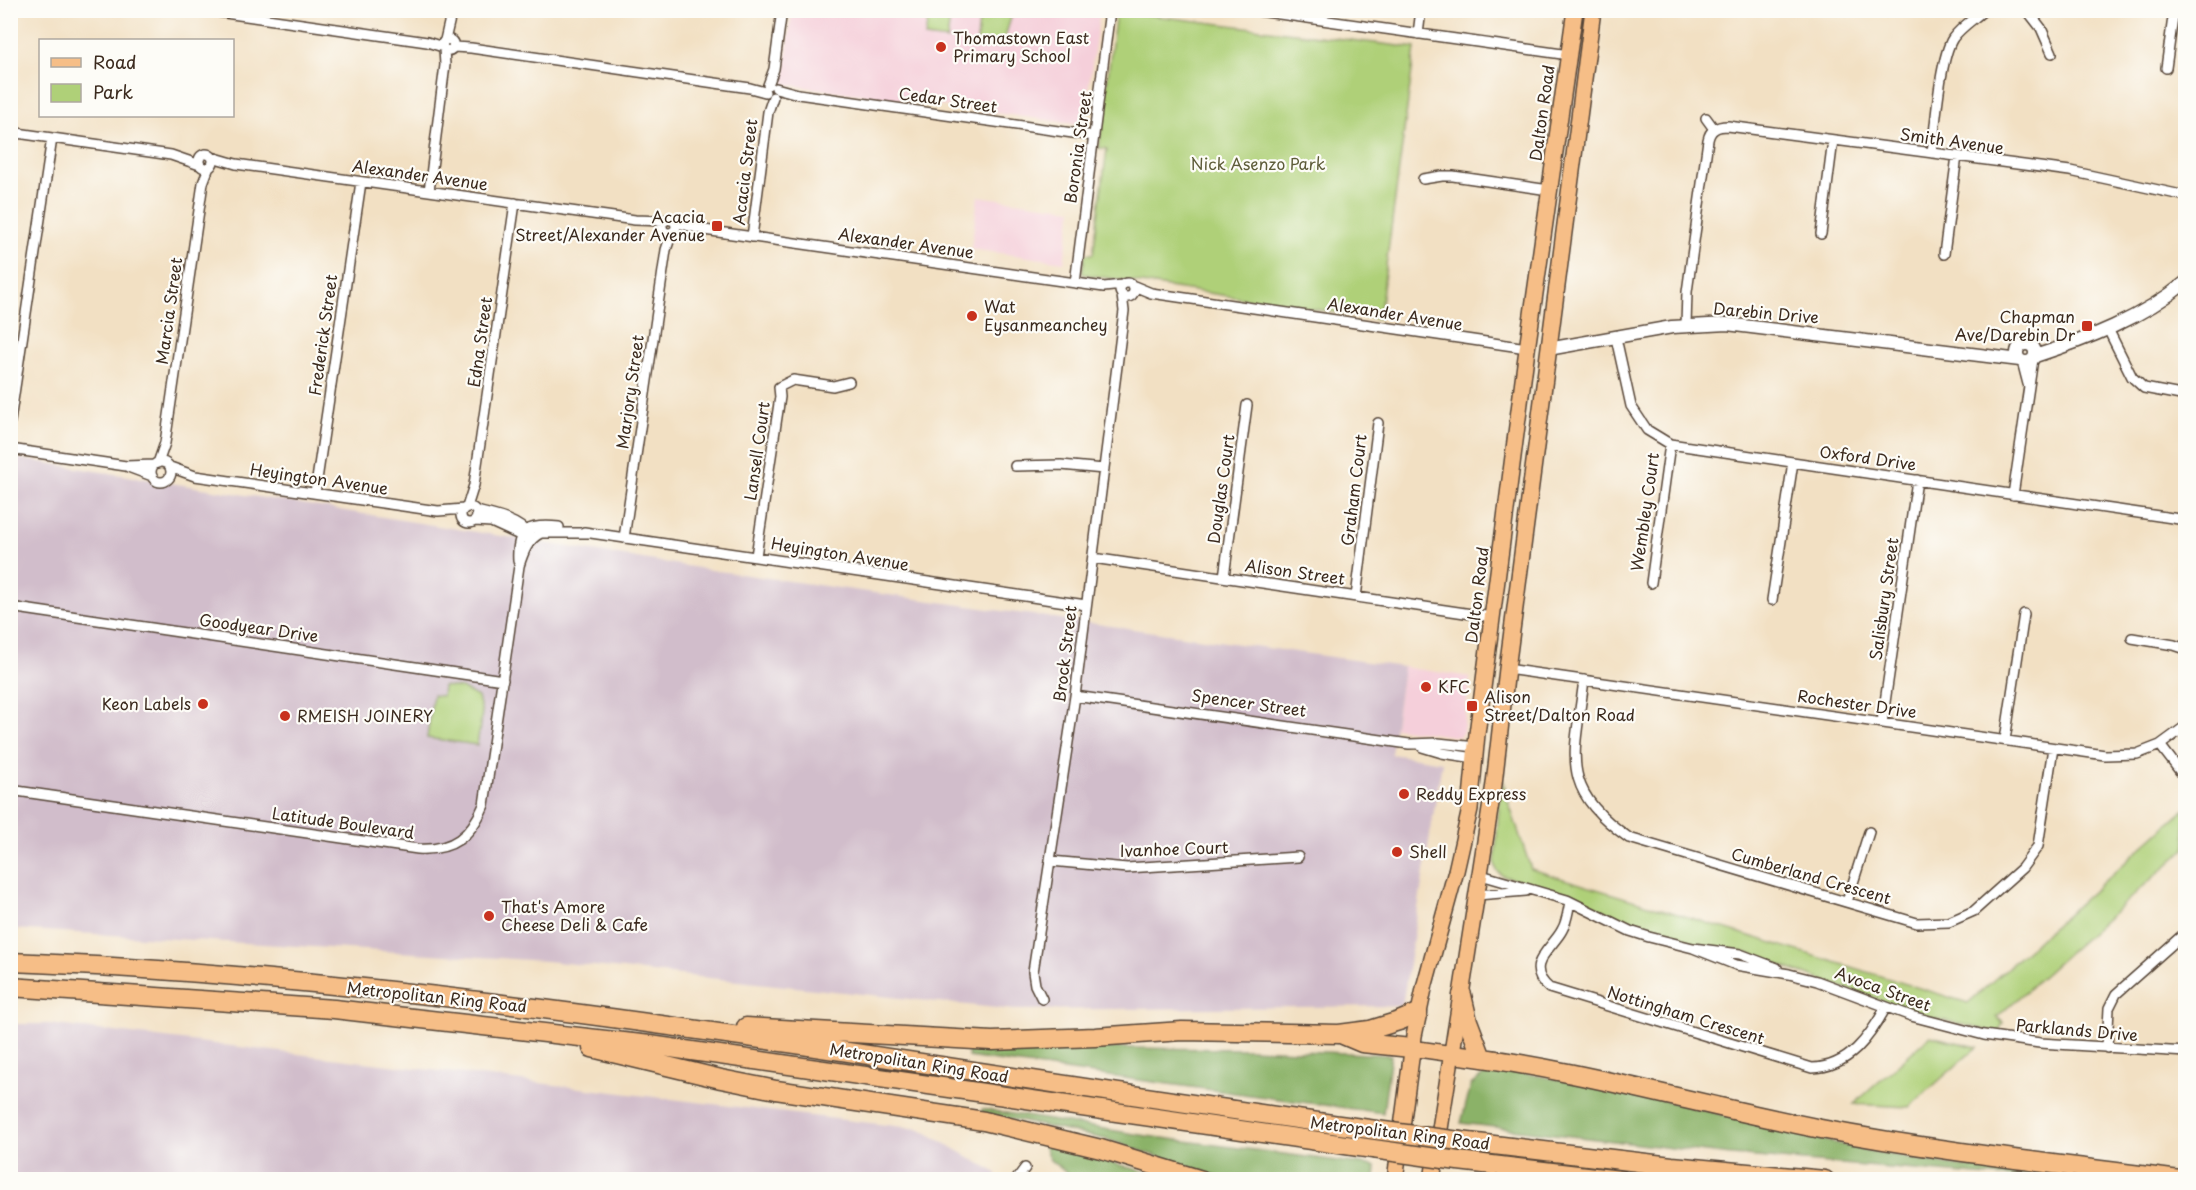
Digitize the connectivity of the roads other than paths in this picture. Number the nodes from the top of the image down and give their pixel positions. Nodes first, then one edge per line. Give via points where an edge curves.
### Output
1 (204, 10) edge
2 (782, 10) edge
3 (1251, 10) edge
4 (1421, 10) edge
5 (1575, 10) edge
6 (1593, 10) edge
7 (1984, 10) edge
8 (2027, 10) edge
9 (2174, 10) edge
10 (1111, 12) edge
11 (452, 15) edge
12 (1418, 34) junction
13 (448, 45) junction
14 (2052, 53) dead end
15 (1569, 55) junction
16 (1587, 58) junction
17 (2166, 68) dead end
18 (771, 91) junction
19 (1706, 118) dead end
20 (1714, 129) junction
21 (10, 132) edge
22 (1094, 136) junction
23 (52, 138) junction
24 (1833, 140) junction
25 (1932, 153) junction
26 (1957, 156) junction
27 (206, 163) junction
28 (1424, 179) dead end
29 (361, 182) junction
30 (1549, 190) junction
31 (429, 191) junction
32 (2186, 195) edge
33 (515, 203) junction
34 (669, 228) junction
35 (1821, 234) dead end
36 (752, 237) junction
37 (1944, 254) dead end
38 (2186, 282) edge
39 (1075, 283) junction
40 (1127, 292) junction
41 (1686, 325) junction
42 (2108, 329) junction
43 (1616, 338) junction
44 (1527, 348) junction
45 (1548, 349) junction
46 (2027, 355) junction
47 (849, 382) dead end
48 (2186, 396) edge
49 (1247, 405) dead end
50 (10, 421) edge
51 (1378, 423) dead end
52 (1670, 444) junction
53 (10, 449) edge
54 (1793, 462) junction
55 (162, 465) junction
56 (126, 466) junction
57 (1015, 466) dead end
58 (1104, 469) junction
59 (153, 476) junction
60 (195, 476) junction
61 (168, 479) junction
62 (1917, 480) junction
63 (315, 493) junction
64 (2013, 495) junction
65 (470, 513) junction
66 (2186, 520) edge
67 (523, 533) junction
68 (588, 533) junction
69 (624, 538) junction
70 (532, 540) junction
71 (756, 556) junction
72 (1093, 558) junction
73 (519, 566) junction
74 (1224, 577) junction
75 (1651, 583) dead end
76 (1356, 597) junction
77 (1772, 600) dead end
78 (1086, 605) junction
79 (10, 607) edge
80 (2024, 614) dead end
81 (1492, 616) junction
82 (2132, 638) dead end
83 (2186, 648) edge
84 (1507, 669) junction
85 (503, 680) junction
86 (1584, 680) junction
87 (1075, 696) junction
88 (1882, 723) junction
89 (2186, 726) edge
90 (2005, 741) junction
91 (2160, 745) junction
92 (2053, 748) junction
93 (1476, 753) junction
94 (1496, 755) junction
95 (2186, 779) edge
96 (10, 790) edge
97 (1869, 832) dead end
98 (1298, 857) dead end
99 (1051, 861) junction
100 (1481, 875) junction
101 (1532, 891) junction
102 (1478, 895) junction
103 (1570, 902) junction
104 (1847, 902) junction
105 (2186, 932) edge
106 (10, 962) edge
107 (10, 987) edge
108 (1462, 995) junction
109 (1042, 999) dead end
110 (1886, 1007) junction
111 (1418, 1013) junction
112 (646, 1022) junction
113 (1966, 1031) joint
114 (543, 1033) junction
115 (1339, 1034) junction
116 (1412, 1048) junction
117 (2107, 1048) junction
118 (2186, 1052) edge
119 (1453, 1054) junction
120 (1482, 1058) junction
121 (1025, 1168) dead end
122 (1016, 1179) edge
123 (1202, 1179) edge
124 (1395, 1179) edge
125 (1432, 1179) edge
126 (1620, 1179) edge
127 (1826, 1179) edge
128 (2180, 1179) edge

1 - 13 street, Cedar Street
2 - 18 street, Acacia Street
3 - 12 street
4 - 12 street
5 - 15 main road, Dalton Road
6 - 16 main road
7 - 25 street via 1950,44 1943,67
8 - 14 street via 2041,28
9 - 17 street
10 - 22 street, Boronia Street
11 - 13 street
12 - 15 street
13 - 18 street, Cedar Street
13 - 31 street
15 - 16 main road
15 - 30 main road, Dalton Road
16 - 45 main road
18 - 22 street, Cedar Street
18 - 36 street, Acacia Street
19 - 20 street
20 - 24 street, Smith Avenue via 1728,126
20 - 41 street via 1706,152
21 - 23 street, Alexander Avenue
22 - 39 street, Boronia Street
23 - 27 street, Alexander Avenue
23 - 50 street
24 - 25 street, Smith Avenue
24 - 35 street
25 - 26 street, Smith Avenue
26 - 32 street, Smith Avenue via 2070,171
26 - 37 street
27 - 29 street, Alexander Avenue
27 - 55 street, Marcia Street
28 - 30 street via 1453,176
29 - 31 street, Alexander Avenue
29 - 63 street, Frederick Street
30 - 44 main road, Dalton Road
31 - 33 street, Alexander Avenue
33 - 34 street, Alexander Avenue
33 - 65 street, Edna Street
34 - 36 street, Alexander Avenue
34 - 69 street, Marjory Street
36 - 39 street, Alexander Avenue
38 - 42 street, Darebin Drive via 2148,309
39 - 40 street, Alexander Avenue
40 - 44 street, Alexander Avenue
40 - 58 street, Brock Street
41 - 43 street, Darebin Drive
41 - 46 street, Darebin Drive via 1749,325 1983,354
42 - 46 street, Darebin Drive
42 - 48 street via 2132,377 2144,388
43 - 45 street, Darebin Drive
43 - 52 street, Oxford Drive via 1631,406 1647,430
44 - 45 main road
44 - 81 main road, Dalton Road
45 - 84 main road
46 - 64 street via 2031,378
47 - 71 street, Lansell Court via 834,386 793,380 779,387
49 - 74 street, Douglas Court
51 - 76 street, Graham Court
52 - 54 street, Oxford Drive
52 - 75 street, Wembley Court
53 - 56 street, Heyington Avenue
54 - 62 street, Oxford Drive
54 - 77 street
55 - 56 street, Heyington Avenue
55 - 59 street via 152,471
55 - 60 street, Heyington Avenue
55 - 61 street via 171,473
56 - 59 street, Heyington Avenue
57 - 58 street
58 - 72 street, Brock Street
59 - 61 street via 160,482
60 - 61 street, Heyington Avenue
60 - 63 street, Heyington Avenue
62 - 64 street, Oxford Drive
62 - 88 street, Salisbury Street
63 - 65 street, Heyington Avenue
64 - 66 street, Oxford Drive
65 - 67 street, Heyington Avenue
67 - 68 street, Heyington Avenue via 544,526
67 - 70 street, Heyington Avenue
67 - 73 street, Latitude Boulevard
68 - 69 street, Heyington Avenue
68 - 70 street, Heyington Avenue via 548,532
69 - 71 street, Heyington Avenue
70 - 73 street, Latitude Boulevard
71 - 78 street, Heyington Avenue
72 - 74 street, Alison Street
72 - 78 street, Brock Street
73 - 85 street, Latitude Boulevard
74 - 76 street, Alison Street
76 - 81 street, Alison Street
78 - 87 street, Brock Street
79 - 85 street, Goodyear Drive
80 - 90 street
81 - 93 main road, Dalton Road
82 - 83 street
84 - 86 street, Rochester Drive
84 - 94 main road
85 - 96 street, Latitude Boulevard via 484,805 471,830 443,847 418,849
86 - 88 street, Rochester Drive
86 - 104 street, Cumberland Crescent via 1574,754 1578,781 1588,801 1606,822 1629,838
87 - 93 street, Spencer Street via 1417,745 1438,743
87 - 99 street, Brock Street
88 - 90 street, Rochester Drive
89 - 91 street, Rochester Drive
90 - 92 street, Rochester Drive
91 - 92 street, Rochester Drive via 2124,756
91 - 95 street
92 - 104 street, Cumberland Crescent via 2038,846 2022,868 1974,911 1949,922 1917,923
93 - 94 main road, Spencer Street
93 - 111 main road, Dalton Road via 1470,809
94 - 100 main road
97 - 104 street
98 - 99 street, Ivanhoe Court via 1127,868
99 - 109 street, Brock Street via 1033,972
100 - 101 street, Avoca Street
100 - 102 main road
101 - 102 street, Avoca Street
101 - 103 street, Avoca Street
102 - 108 main road
103 - 110 street, Avoca Street via 1630,931 1693,948 1736,965 1828,985
103 - 110 street, Nottingham Crescent via 1562,930 1541,958 1539,974 1549,988 1812,1068 1838,1064 1860,1046
105 - 117 street via 2116,994 2109,1008
106 - 112 highway, Metropolitan Ring Road via 301,982
107 - 114 highway, Metropolitan Ring Road via 322,1008
108 - 119 main road
108 - 120 highway
110 - 113 street, Avoca Street
111 - 115 highway via 1370,1030
111 - 116 main road, Dalton Road
112 - 115 highway via 992,1041 1182,1031
112 - 127 highway, Metropolitan Ring Road, bridge via 1376,1131
113 - 117 street, Parklands Drive via 2014,1040
114 - 123 highway via 599,1050 776,1090 984,1121
114 - 126 highway, Metropolitan Ring Road, bridge via 1458,1161
115 - 116 highway via 1362,1043
116 - 119 main road
116 - 124 main road, Dalton Road
117 - 118 street, Parklands Drive
119 - 120 highway
119 - 125 main road
120 - 128 highway via 1892,1142
121 - 122 street

